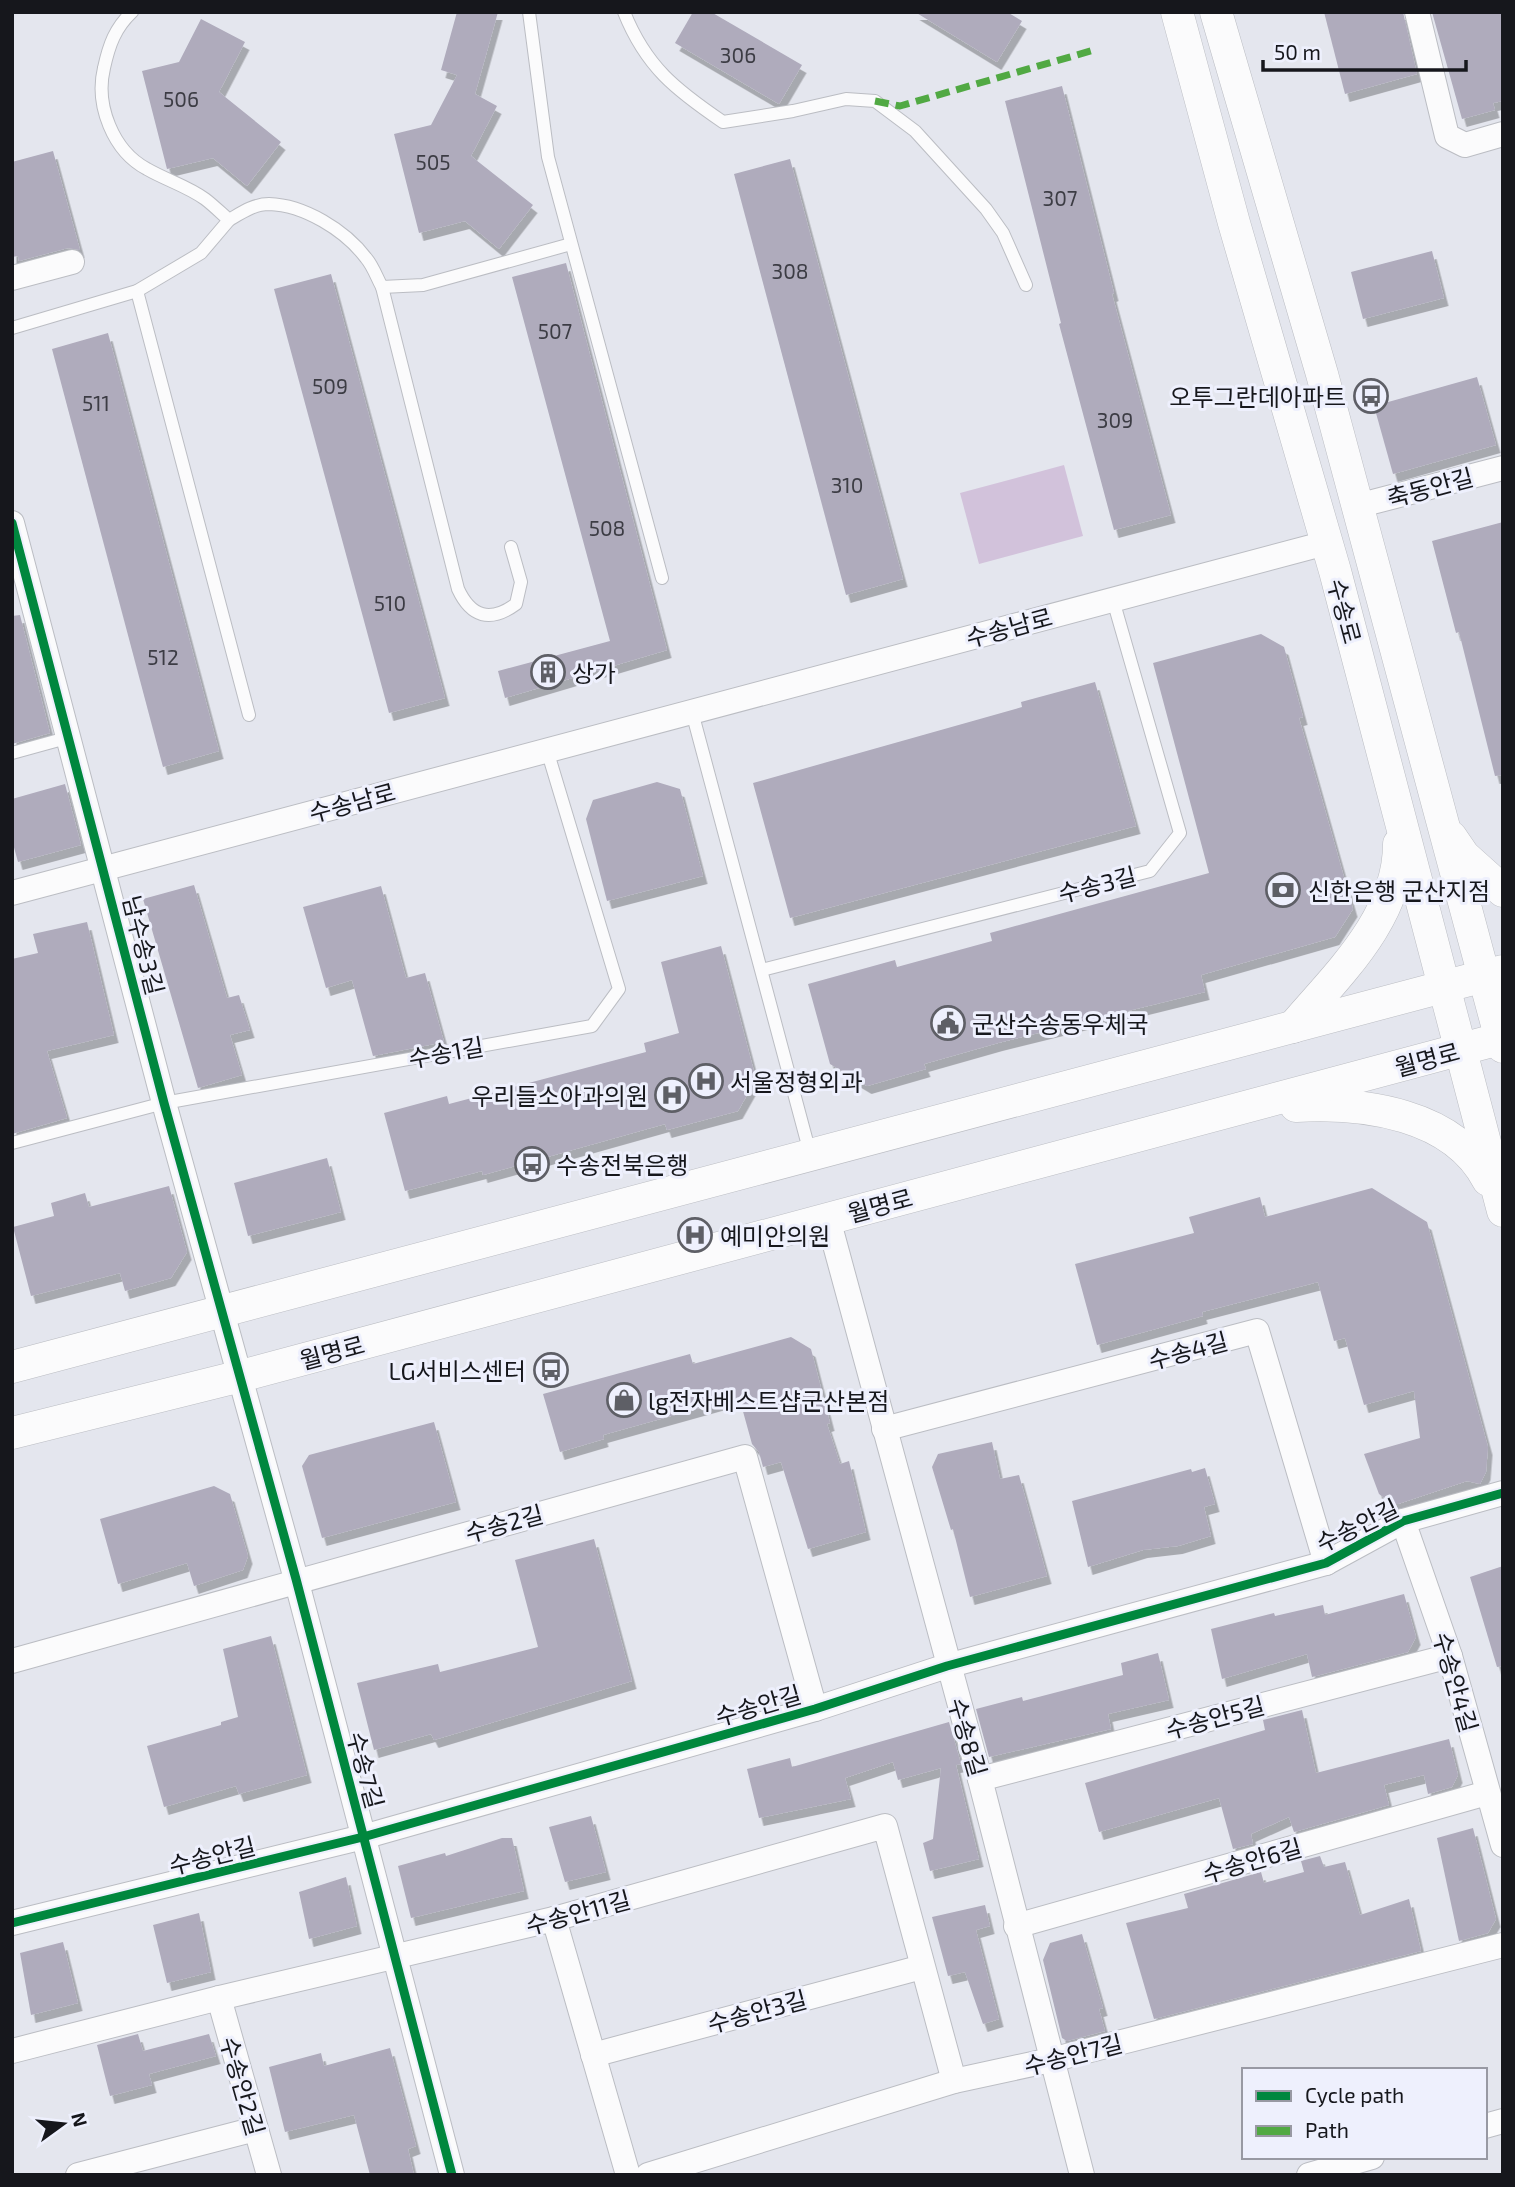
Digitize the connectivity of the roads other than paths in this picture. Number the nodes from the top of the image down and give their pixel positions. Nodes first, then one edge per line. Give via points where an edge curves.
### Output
1 (132, 12) edge
2 (529, 12) edge
3 (624, 12) edge
4 (1177, 12) edge
5 (1216, 12) edge
6 (1417, 12) edge
7 (1503, 134) edge
8 (229, 220) junction
9 (572, 244) junction
10 (72, 262) dead end
11 (12, 278) edge
12 (1026, 285) dead end
13 (382, 287) junction
14 (137, 291) junction
15 (12, 328) edge
16 (1503, 468) edge
17 (1357, 506) junction
18 (12, 523) edge
19 (1326, 543) junction
20 (511, 547) dead end
21 (662, 578) dead end
22 (1113, 600) junction
23 (692, 712) junction
24 (249, 715) dead end
25 (70, 737) junction
26 (547, 750) junction
27 (12, 753) edge
28 (1400, 821) junction
29 (1442, 823) junction
30 (105, 868) junction
31 (1503, 891) edge
32 (12, 893) edge
33 (762, 970) junction
34 (1493, 974) edge
35 (1443, 987) junction
36 (1293, 1027) junction
37 (1502, 1042) edge
38 (1460, 1050) junction
39 (164, 1103) junction
40 (1239, 1110) junction
41 (12, 1143) edge
42 (810, 1153) junction
43 (1503, 1212) edge
44 (828, 1219) junction
45 (223, 1310) junction
46 (12, 1367) edge
47 (241, 1376) junction
48 (884, 1429) junction
49 (12, 1433) edge
50 (1503, 1493) edge
51 (1404, 1521) junction
52 (1326, 1563) junction
53 (296, 1579) junction
54 (1450, 1656) junction
55 (12, 1661) edge
56 (947, 1667) junction
57 (814, 1709) junction
58 (980, 1779) junction
59 (1487, 1793) junction
60 (363, 1837) junction
61 (1503, 1845) edge
62 (554, 1919) junction
63 (12, 1923) edge
64 (1016, 1926) junction
65 (1503, 1945) edge
66 (395, 1959) junction
67 (922, 1967) junction
68 (219, 1998) junction
69 (12, 2051) edge
70 (593, 2055) junction
71 (1051, 2060) junction
72 (954, 2081) junction
73 (255, 2129) junction
74 (1365, 2159) edge
75 (78, 2175) edge
76 (268, 2175) edge
77 (452, 2175) edge
78 (628, 2175) edge
79 (648, 2175) edge
80 (1082, 2175) edge
81 (1308, 2175) edge

1 - 8 lane via 109,46 100,85 103,108 118,143 145,169 204,198
2 - 9 lane via 548,157
3 - 12 lane via 656,71 723,122 846,99 876,101 915,131 986,209 1003,233
4 - 19 street, 수송로
5 - 17 street, 수송로
6 - 7 street via 1447,136 1465,145
8 - 13 lane via 268,204 302,211 342,234 367,259
8 - 14 lane via 201,253
9 - 13 lane via 423,285
9 - 21 lane
10 - 11 street
13 - 20 lane via 458,589 476,614 491,615 516,604 520,582
14 - 15 lane
14 - 24 lane
16 - 17 street, 축동안길
17 - 29 street, 수송로
18 - 25 street, 남수송3길
19 - 22 street, 수송남로
19 - 28 street, 수송로
22 - 23 street, 수송남로
22 - 33 lane, 수송3길 via 1180,833 1150,871
23 - 26 street, 수송남로
23 - 33 lane
25 - 27 lane
25 - 30 street, 남수송3길
26 - 30 street, 수송남로
26 - 39 lane, 수송1길 via 618,989 592,1026
28 - 35 street, 수송로
28 - 36 street via 1391,893 1372,931
29 - 31 street via 1464,856
29 - 34 street, 수송로
30 - 32 street, 수송남로
30 - 39 street, 남수송3길
33 - 42 lane
34 - 35 street
34 - 37 street, 수송로
35 - 36 street
35 - 38 street, 수송로
36 - 42 street
37 - 38 street, 월명로
38 - 40 street, 월명로
38 - 43 street, 수송로
39 - 41 lane, 수송1길
39 - 45 street, 남수송3길
40 - 43 street via 1350,1107 1423,1124 1469,1150
40 - 44 street, 월명로
42 - 45 street
44 - 47 street, 월명로
44 - 48 street, 수송8길
45 - 46 street
45 - 47 street, 남수송3길
47 - 49 street, 월명로
47 - 53 street, 수송7길
48 - 52 street, 수송4길 via 1257,1331
48 - 56 street, 수송8길
50 - 51 street, 수송안길
51 - 52 street, 수송안길
51 - 54 street, 수송안4길
52 - 56 street, 수송안길
53 - 55 street, 수송2길
53 - 57 street, 수송2길 via 745,1457
53 - 60 street, 수송7길
54 - 58 street, 수송안5길
54 - 59 street, 수송안4길
56 - 57 street, 수송안길
56 - 58 street, 수송8길
57 - 60 street, 수송안길
58 - 64 street, 수송8길
59 - 61 street, 수송안4길
59 - 64 street, 수송안6길
60 - 63 street, 수송안길
60 - 66 street, 수송7길
62 - 66 street, 수송안11길
62 - 67 street, 수송안11길 via 884,1826
62 - 70 street
64 - 71 street, 수송8길
65 - 71 street, 수송안7길
66 - 68 street, 수송안11길
66 - 77 street, 수송7길
67 - 70 street, 수송안3길
67 - 72 street, 수송안11길
68 - 69 street, 수송안11길
68 - 73 street, 수송안2길
70 - 78 street
71 - 72 street, 수송안7길
71 - 80 street, 수송8길
72 - 79 street, 수송안7길
73 - 75 street
73 - 76 street, 수송안2길
74 - 81 street

